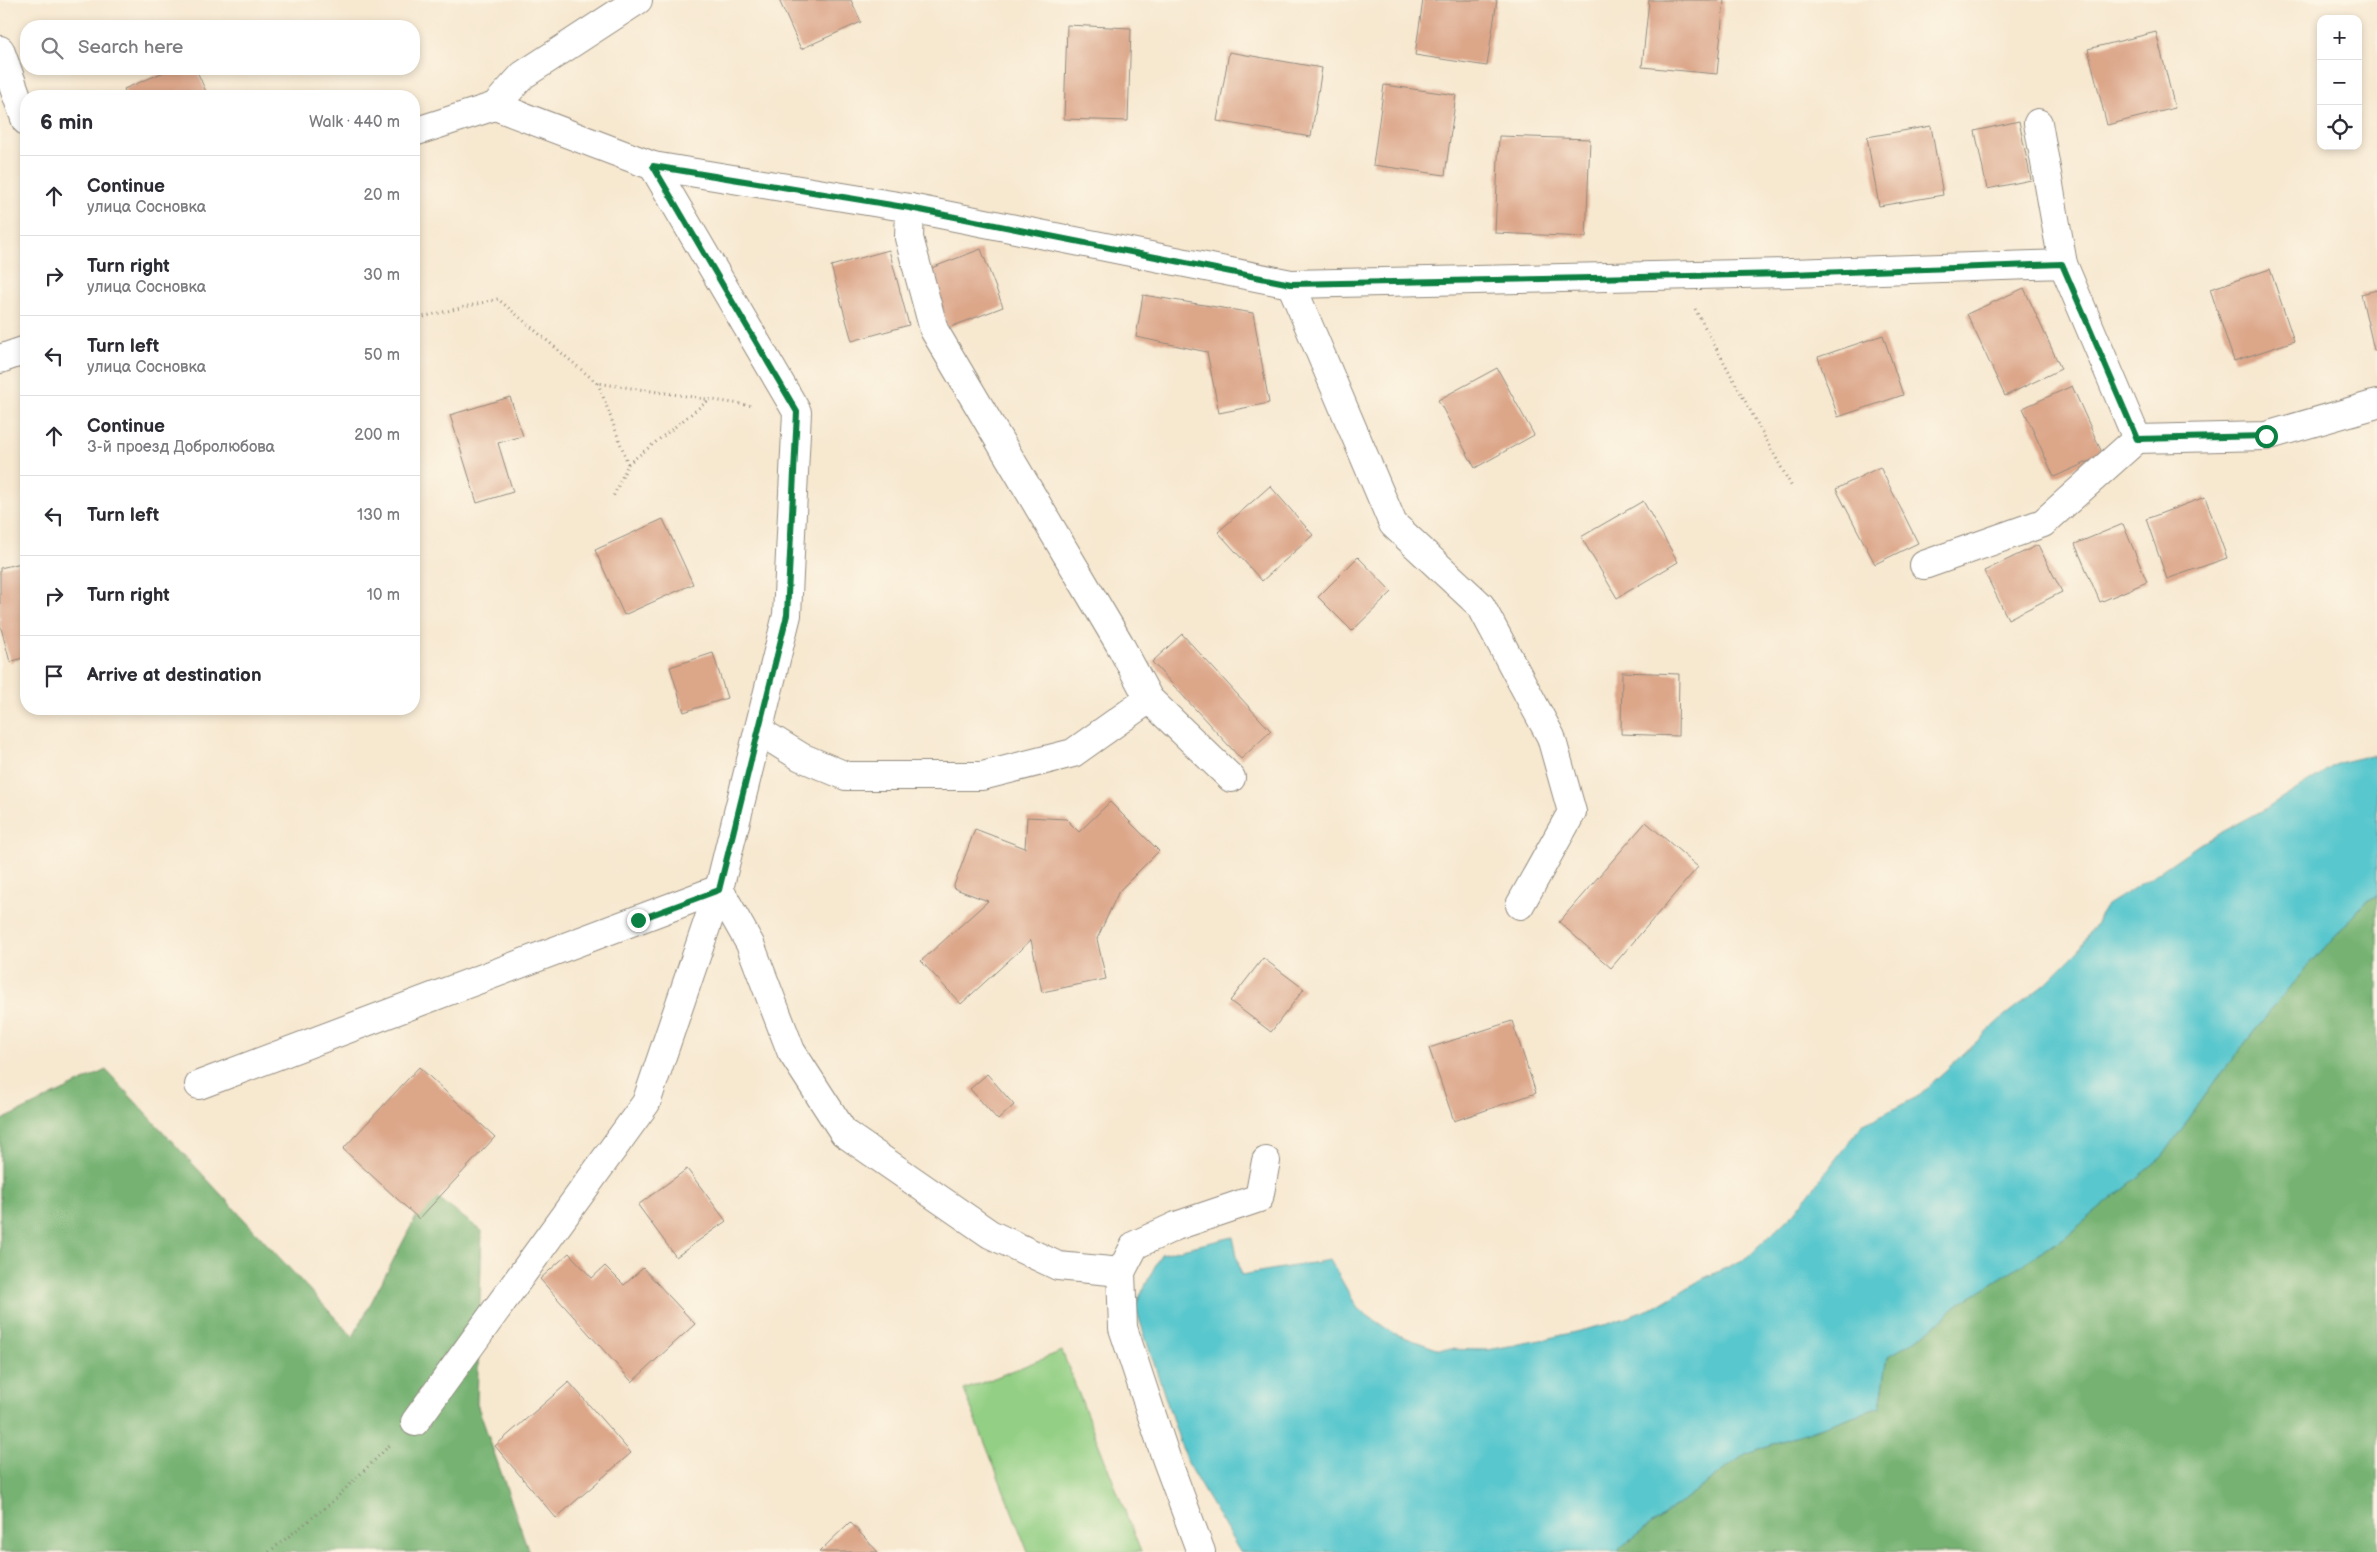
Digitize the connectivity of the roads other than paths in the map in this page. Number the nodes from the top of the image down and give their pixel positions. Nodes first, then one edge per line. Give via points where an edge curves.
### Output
1 (638, 0) edge
2 (0, 50) edge
3 (20, 105) edge
4 (495, 106) junction
5 (2038, 123) dead end
6 (420, 130) edge
7 (653, 166) junction
8 (910, 208) junction
9 (2062, 264) junction
10 (1291, 284) junction
11 (20, 352) edge
12 (0, 359) edge
13 (2377, 404) edge
14 (2137, 439) junction
15 (1924, 565) dead end
16 (1149, 698) junction
17 (759, 731) junction
18 (1231, 778) dead end
19 (719, 890) junction
20 (1520, 905) dead end
21 (198, 1085) dead end
22 (1266, 1161) dead end
23 (1121, 1272) junction
24 (415, 1422) road end
25 (1202, 1552) edge

1 - 4 street via 522,75
2 - 3 street
4 - 6 street
4 - 7 street
5 - 9 street
7 - 8 street
7 - 17 street via 797,412 787,615
8 - 10 street
8 - 16 street via 909,238 934,330
9 - 10 street via 1791,274
9 - 14 street
10 - 20 street via 1393,524 1481,606 1551,737 1572,812
11 - 12 street
13 - 14 street via 2266,436
14 - 15 street via 2043,523
16 - 17 street via 1073,753 982,776 846,776 801,757
16 - 18 street
17 - 19 street
19 - 21 street
19 - 23 street via 750,944 791,1051 844,1133 990,1234 1058,1266
19 - 24 street via 646,1103
22 - 23 street via 1259,1198 1176,1226 1135,1246
23 - 25 street via 1124,1328 1166,1458

